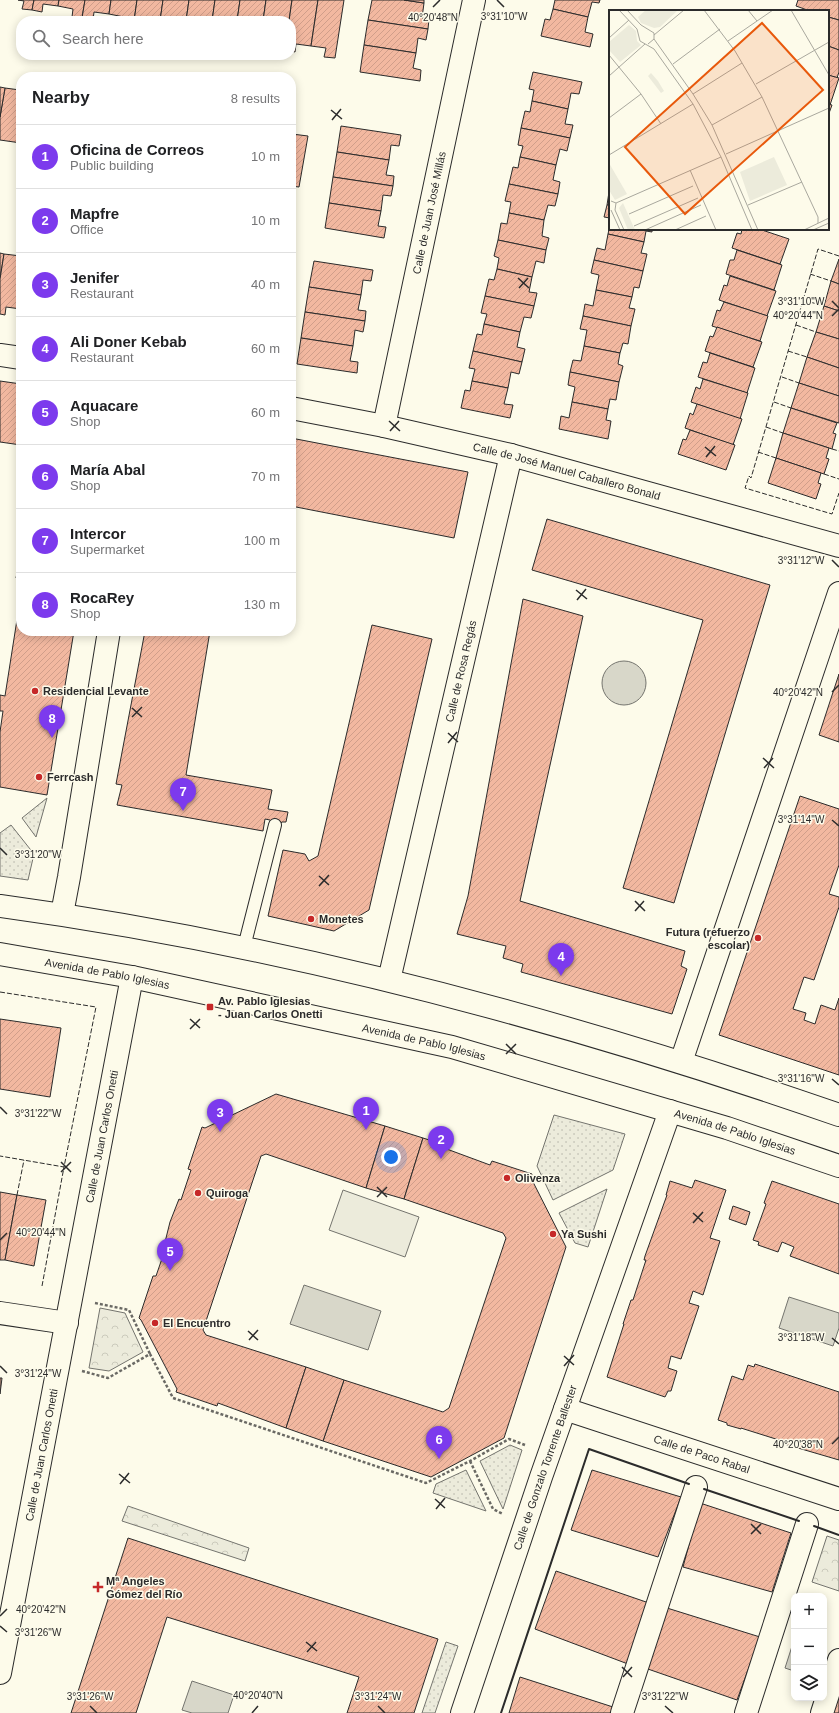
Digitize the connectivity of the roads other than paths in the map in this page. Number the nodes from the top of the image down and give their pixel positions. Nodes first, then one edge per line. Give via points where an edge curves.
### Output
1 (474, 0) edge
2 (0, 355) edge
3 (16, 357) edge
4 (296, 409) edge
5 (384, 426) junction
6 (511, 456) junction
7 (839, 546) edge
8 (839, 593) edge
9 (108, 636) edge
10 (275, 825) dead end
11 (0, 906) edge
12 (62, 914) junction
13 (244, 947) junction
14 (0, 954) edge
15 (132, 977) junction
16 (389, 980) junction
17 (681, 1062) junction
18 (670, 1110) junction
19 (839, 1115) edge
20 (839, 1166) edge
21 (0, 1313) edge
22 (67, 1323) junction
23 (565, 1409) junction
24 (696, 1486) dead end
25 (839, 1499) edge
26 (807, 1524) dead end
27 (839, 1660) edge
28 (0, 1673) edge
29 (462, 1713) edge
30 (622, 1713) edge
31 (746, 1713) edge
32 (822, 1713) edge

1 - 5 street, Calle de Juan José Millás
2 - 3 street
4 - 5 street, Calle de José Manuel Caballero Bonald
5 - 6 street, Calle de José Manuel Caballero Bonald
6 - 7 street, Calle de José Manuel Caballero Bonald
6 - 16 street, Calle de Rosa Regás
8 - 17 street
9 - 12 street
10 - 13 lane
11 - 12 street
12 - 13 street
13 - 16 street
14 - 15 street, Avenida de Pablo Iglesias
15 - 18 street, Avenida de Pablo Iglesias via 452,1047
15 - 22 street, Calle de Juan Carlos Onetti
16 - 17 street via 543,1020
17 - 19 street
18 - 20 street, Avenida de Pablo Iglesias
18 - 23 street, Calle de Gonzalo Torrente Ballester
21 - 22 street
22 - 28 street, Calle de Juan Carlos Onetti
23 - 25 street, Calle de Paco Rabal
23 - 29 street, Calle de Gonzalo Torrente Ballester via 540,1476
24 - 30 street
26 - 31 street
27 - 32 street

